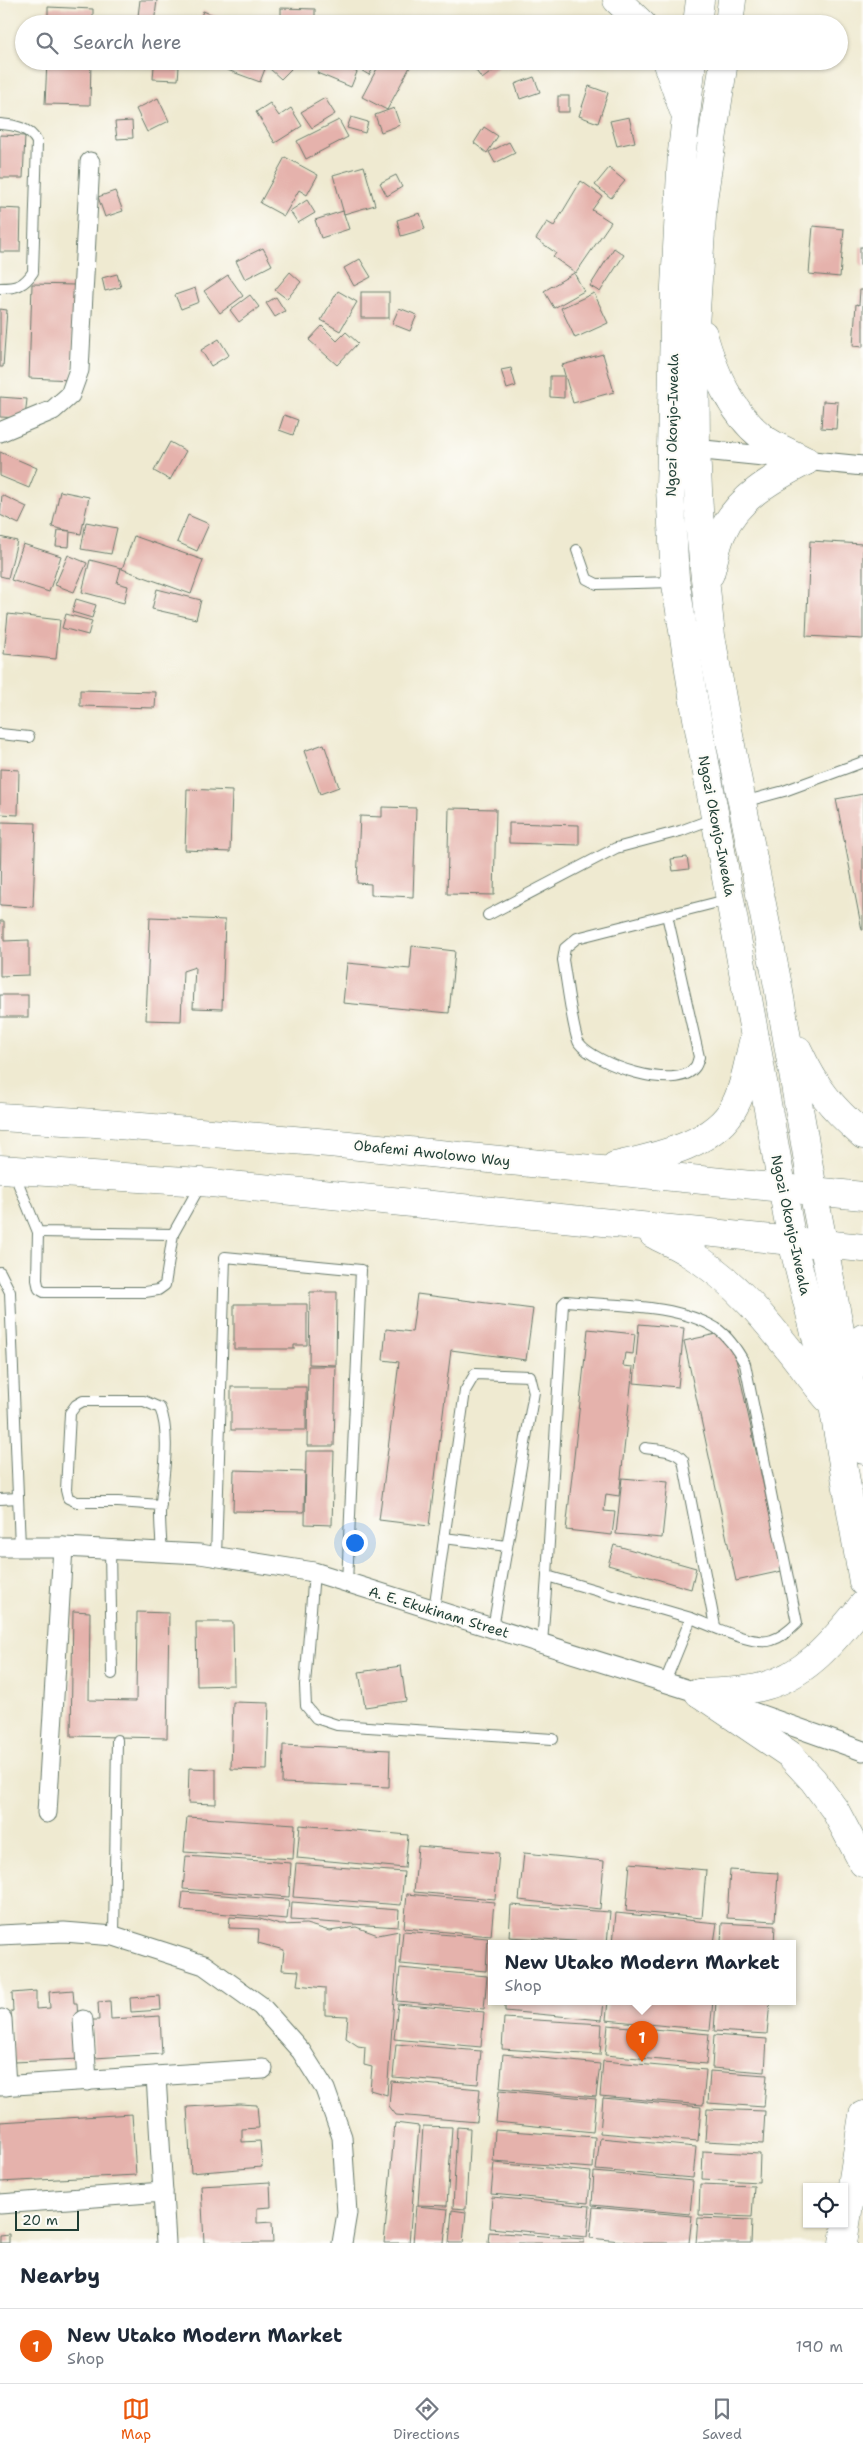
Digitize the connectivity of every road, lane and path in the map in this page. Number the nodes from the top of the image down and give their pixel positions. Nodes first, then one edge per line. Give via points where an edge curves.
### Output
1 (617, 0) edge
2 (700, 0) edge
3 (732, 0) edge
4 (633, 15) edge
5 (698, 15) edge
6 (730, 15) edge
7 (669, 70) edge
8 (691, 70) edge
9 (723, 70) edge
10 (685, 116) junction
11 (0, 124) edge
12 (90, 162) dead end
13 (0, 288) edge
14 (696, 310) junction
15 (0, 432) edge
16 (683, 448) junction
17 (806, 461) junction
18 (863, 466) edge
19 (577, 550) dead end
20 (676, 582) junction
21 (706, 588) junction
22 (0, 734) edge
23 (29, 737) dead end
24 (863, 762) edge
25 (742, 802) junction
26 (716, 818) junction
27 (730, 898) junction
28 (488, 915) dead end
29 (667, 915) junction
30 (784, 1019) junction
31 (755, 1035) junction
32 (0, 1117) edge
33 (863, 1135) edge
34 (6, 1170) edge
35 (596, 1170) junction
36 (202, 1182) junction
37 (782, 1190) junction
38 (813, 1190) junction
39 (863, 1196) edge
40 (638, 1227) junction
41 (38, 1232) junction
42 (173, 1234) junction
43 (792, 1241) junction
44 (824, 1244) junction
45 (863, 1248) edge
46 (0, 1272) edge
47 (863, 1338) edge
48 (849, 1376) junction
49 (833, 1405) junction
50 (645, 1448) dead end
51 (863, 1450) edge
52 (18, 1498) junction
53 (0, 1499) edge
54 (161, 1505) junction
55 (444, 1538) junction
56 (507, 1546) junction
57 (0, 1547) edge
58 (20, 1547) junction
59 (63, 1547) junction
60 (110, 1549) junction
61 (162, 1552) junction
62 (216, 1557) junction
63 (314, 1572) junction
64 (547, 1576) junction
65 (863, 1582) edge
66 (347, 1583) junction
67 (863, 1604) edge
68 (434, 1610) junction
69 (691, 1618) junction
70 (714, 1626) junction
71 (493, 1628) junction
72 (542, 1644) junction
73 (112, 1674) dead end
74 (664, 1682) junction
75 (699, 1693) junction
76 (554, 1739) dead end
77 (117, 1740) dead end
78 (863, 1751) edge
79 (47, 1813) dead end
80 (863, 1863) edge
81 (0, 1935) edge
82 (114, 1936) junction
83 (2, 2020) dead end
84 (84, 2020) dead end
85 (263, 2069) dead end
86 (156, 2076) junction
87 (87, 2081) junction
88 (3, 2086) edge
89 (863, 2115) edge
90 (163, 2192) junction
91 (0, 2204) edge
92 (166, 2243) edge
93 (342, 2243) edge
94 (843, 2243) edge

1 - 4 street
2 - 5 street
3 - 6 street
7 - 10 street
8 - 10 street, Ngozi Okonjo-Iweala
9 - 14 street, Ngozi Okonjo-Iweala via 703,200
10 - 16 street, Ngozi Okonjo-Iweala via 675,287
11 - 13 lane via 23,128 33,134 37,142 34,272 26,283 15,288
12 - 15 street via 79,370 70,395 53,410
14 - 16 street, Ngozi Okonjo-Iweala
14 - 17 street via 711,364 740,416 762,437
16 - 17 street
16 - 20 street, Ngozi Okonjo-Iweala
16 - 21 street, Ngozi Okonjo-Iweala via 700,530
17 - 18 street
17 - 21 street via 772,479 734,512 722,534
19 - 20 lane via 588,579 597,584
20 - 26 street, Ngozi Okonjo-Iweala
21 - 25 street, Ngozi Okonjo-Iweala via 711,636
22 - 23 lane
24 - 25 lane
25 - 30 street, Ngozi Okonjo-Iweala
26 - 27 street, Ngozi Okonjo-Iweala
26 - 28 lane via 680,832 616,848
27 - 29 lane
27 - 31 street, Ngozi Okonjo-Iweala
29 - 29 lane via 577,938 565,948 563,960 578,1041 587,1052 602,1061 658,1078 687,1074 695,1068 699,1057
30 - 33 street via 811,1079 832,1107
30 - 38 street, Ngozi Okonjo-Iweala
31 - 35 street via 735,1105 722,1122 673,1152
31 - 37 street, Ngozi Okonjo-Iweala
32 - 35 street, Obafemi Awolowo Way via 320,1142
34 - 36 street
34 - 41 lane
35 - 37 street, Obafemi Awolowo Way
36 - 40 street
36 - 42 lane
37 - 38 street, Obafemi Awolowo Way
37 - 43 street, Ngozi Okonjo-Iweala
38 - 39 street, Obafemi Awolowo Way
38 - 44 street, Ngozi Okonjo-Iweala
40 - 43 street
40 - 49 street via 688,1252 727,1282 783,1341
41 - 42 lane
41 - 42 lane via 37,1280 44,1292 158,1290 165,1285
43 - 44 street
43 - 49 street, Ngozi Okonjo-Iweala
44 - 45 street
44 - 48 street, Ngozi Okonjo-Iweala
46 - 52 lane via 10,1292
47 - 48 street
48 - 51 street, Ngozi Okonjo-Iweala
49 - 65 street, Ngozi Okonjo-Iweala
50 - 70 lane via 672,1452 683,1460
52 - 53 lane
52 - 58 lane
54 - 54 lane via 165,1419 160,1408 144,1401 84,1401 76,1405 70,1413 68,1498 76,1502
54 - 61 lane
55 - 56 lane
55 - 56 lane via 465,1390 475,1374 530,1376 534,1392
55 - 68 lane
56 - 71 lane
57 - 58 street, A. E. Ekukinam Street
58 - 59 street, A. E. Ekukinam Street
59 - 60 street, A. E. Ekukinam Street
59 - 79 street
60 - 61 street, A. E. Ekukinam Street
60 - 73 lane
61 - 62 street, A. E. Ekukinam Street
62 - 63 street, A. E. Ekukinam Street
62 - 66 lane via 225,1257 361,1270
63 - 66 street, A. E. Ekukinam Street
63 - 76 lane via 305,1685 306,1706 316,1718 337,1725
64 - 69 lane
64 - 70 lane via 563,1304 670,1311 692,1317 717,1329 736,1347 745,1364 798,1623 770,1641 741,1638
64 - 72 lane
66 - 68 street, A. E. Ekukinam Street
67 - 75 street via 823,1653 784,1680 760,1688
68 - 71 street, A. E. Ekukinam Street
69 - 70 lane
69 - 74 lane
71 - 72 street, A. E. Ekukinam Street
72 - 74 street, A. E. Ekukinam Street
74 - 75 street, A. E. Ekukinam Street
75 - 78 street, A. E. Ekukinam Street
75 - 80 street via 790,1754 835,1810
77 - 82 lane
81 - 82 street via 64,1932
82 - 93 street via 204,1965 261,2006 301,2051 325,2089 342,2137 347,2213
83 - 88 street
84 - 87 street
85 - 86 street
86 - 87 street
86 - 90 street
87 - 88 street
89 - 94 street
90 - 91 street
90 - 92 street

